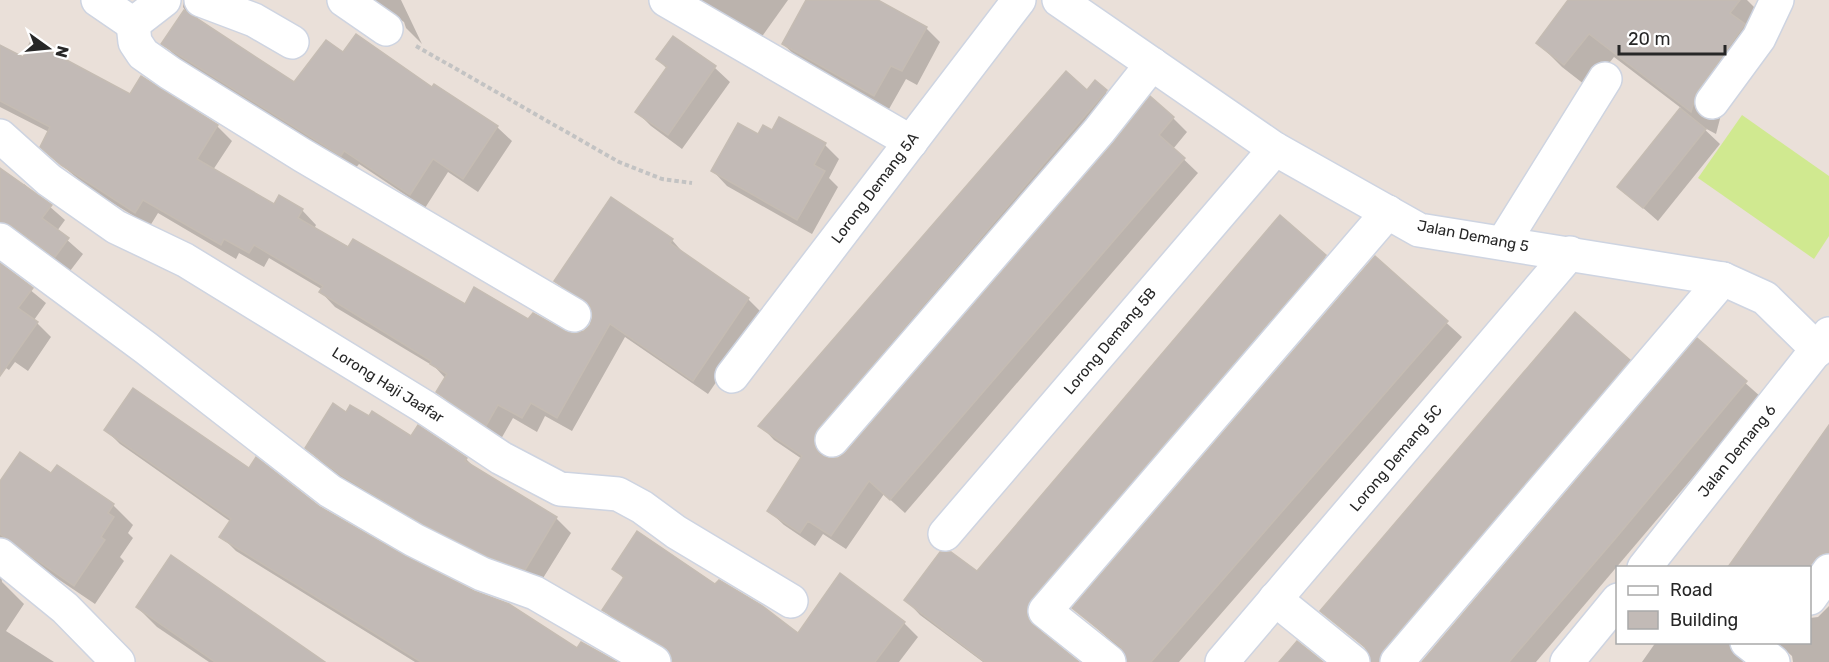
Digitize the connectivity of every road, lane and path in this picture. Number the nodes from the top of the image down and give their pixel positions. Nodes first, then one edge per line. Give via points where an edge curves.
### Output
1 (98, 0) edge
2 (164, 0) edge
3 (201, 0) edge
4 (344, 0) edge
5 (666, 0) edge
6 (1019, 0) edge
7 (1059, 0) edge
8 (1777, 0) edge
9 (133, 24) junction
10 (387, 29) joint
11 (292, 42) dead end
12 (1152, 64) junction
13 (1605, 79) dead end
14 (1712, 102) dead end
15 (0, 136) edge
16 (911, 142) junction
17 (1275, 149) junction
18 (692, 183) dead end
19 (1388, 212) junction
20 (0, 240) edge
21 (1503, 243) junction
22 (1569, 253) junction
23 (1723, 279) junction
24 (574, 315) dead end
25 (1823, 342) edge
26 (732, 376) dead end
27 (832, 440) dead end
28 (945, 534) dead end
29 (0, 555) edge
30 (1646, 566) edge
31 (1829, 571) edge
32 (1811, 595) edge
33 (1275, 599) junction
34 (791, 601) dead end
35 (1616, 601) edge
36 (118, 662) edge
37 (654, 662) edge
38 (1109, 662) edge
39 (1222, 662) edge
40 (1353, 662) edge
41 (1397, 662) edge
42 (1567, 662) edge

1 - 9 street
2 - 9 street
3 - 11 street via 254,20
4 - 10 street
5 - 16 street
6 - 16 street, Lorong Demang 5A
7 - 12 street, Jalan Demang 5
8 - 14 street via 1759,38
9 - 24 street via 135,42 143,54 170,73
10 - 18 path via 619,162 662,179
12 - 17 street, Jalan Demang 5
12 - 27 street
13 - 21 street
15 - 34 street, Lorong Haji Jaafar via 49,180 116,227 185,260 501,458 560,489 618,494
16 - 26 street, Lorong Demang 5A
17 - 19 street, Jalan Demang 5
17 - 28 street, Lorong Demang 5B
19 - 21 street, Jalan Demang 5 via 1419,230
19 - 38 street via 1045,611
20 - 37 street via 147,348 330,491 482,574 535,593
21 - 22 street, Jalan Demang 5
22 - 23 street, Jalan Demang 5
22 - 33 street, Lorong Demang 5C
23 - 25 street, Jalan Demang 5 via 1765,298
23 - 41 street
25 - 30 street, Jalan Demang 6
29 - 36 street via 65,608
31 - 32 street
33 - 39 street, Lorong Demang 5C
33 - 40 street
35 - 42 street

